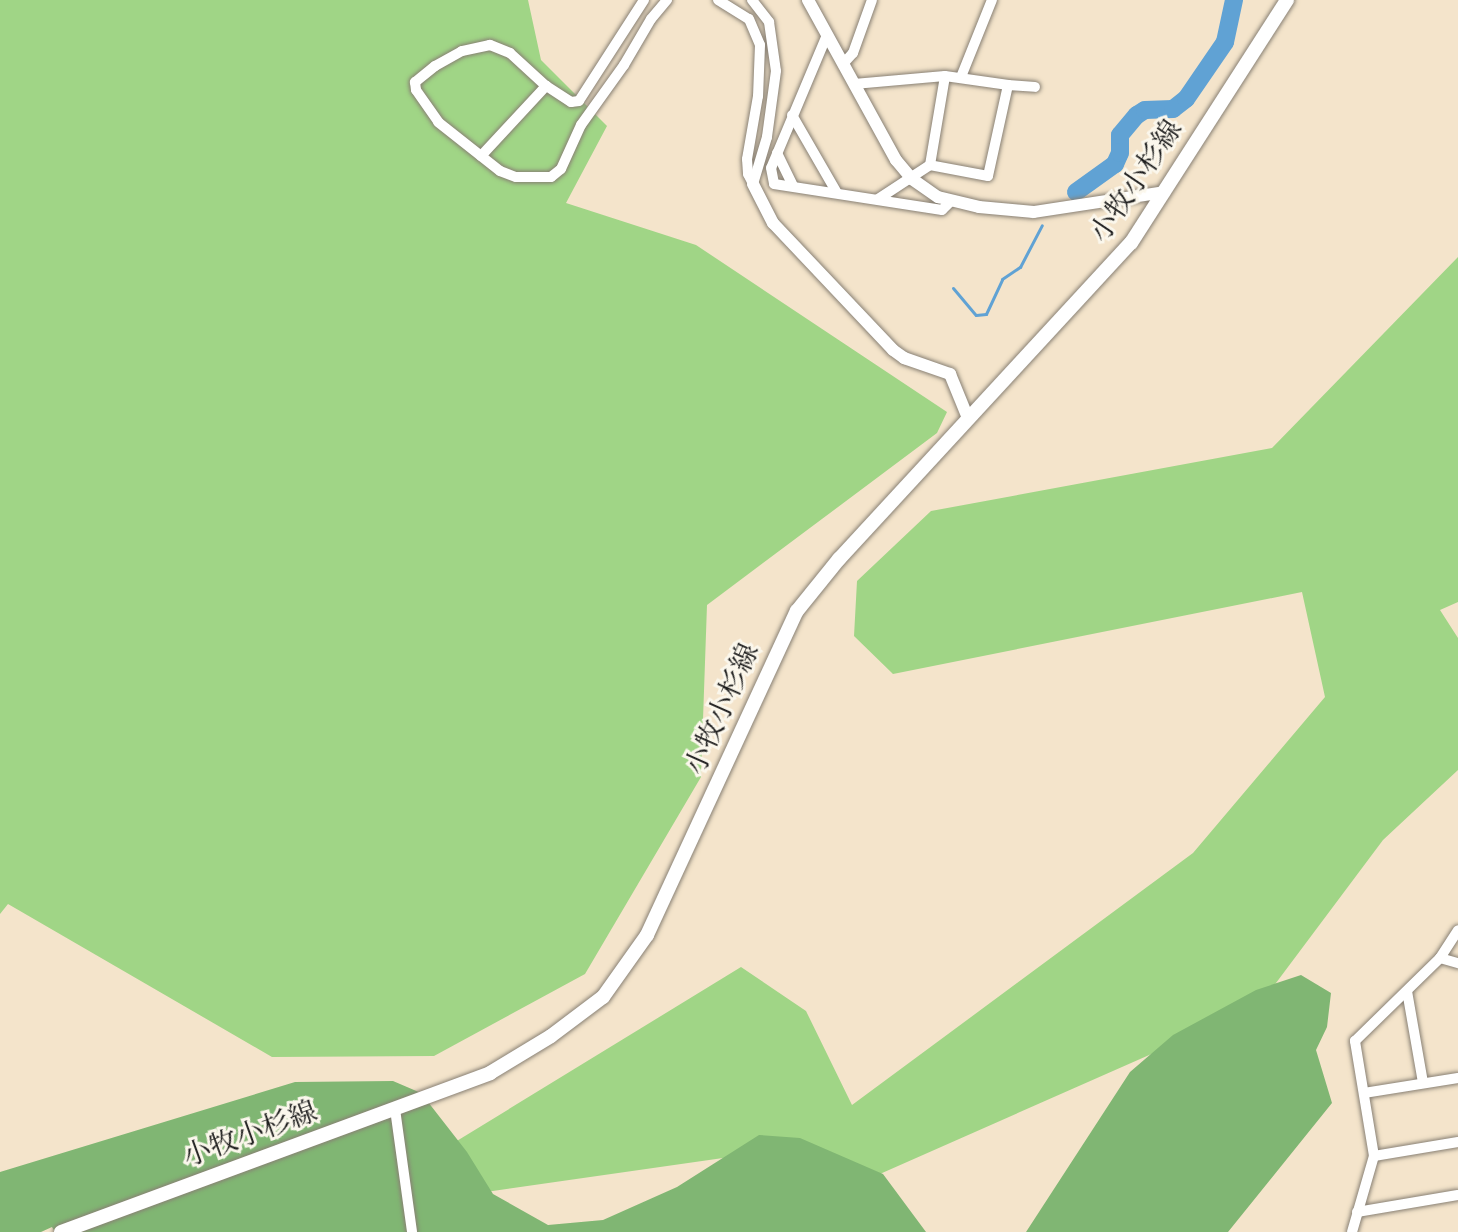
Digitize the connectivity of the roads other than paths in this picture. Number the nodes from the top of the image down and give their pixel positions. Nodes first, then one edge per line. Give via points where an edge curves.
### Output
1 (644, 0) edge
2 (667, 0) edge
3 (718, 0) edge
4 (752, 0) edge
5 (808, 0) edge
6 (872, 0) edge
7 (992, 0) edge
8 (1287, 0) edge
9 (827, 35) junction
10 (843, 64) junction
11 (945, 76) junction
12 (961, 77) junction
13 (854, 84) junction
14 (1008, 85) junction
15 (546, 86) junction
16 (1035, 87) dead end
17 (792, 115) junction
18 (777, 153) junction
19 (481, 156) junction
20 (930, 165) junction
21 (912, 179) junction
22 (753, 184) junction
23 (793, 186) junction
24 (1164, 192) junction
25 (837, 193) junction
26 (878, 199) junction
27 (949, 203) junction
28 (968, 418) junction
29 (1458, 930) edge
30 (1440, 958) junction
31 (1458, 963) edge
32 (1407, 991) junction
33 (1458, 1078) edge
34 (1423, 1083) junction
35 (1364, 1093) junction
36 (395, 1109) junction
37 (1458, 1143) edge
38 (1374, 1156) junction
39 (1458, 1195) edge
40 (1357, 1212) junction
41 (61, 1232) edge
42 (412, 1232) edge
43 (1352, 1232) edge

1 - 15 street via 579,101 571,102
2 - 19 street via 581,125 558,173 516,177
3 - 22 street via 749,19 760,45 747,159
4 - 22 street via 769,22 776,71 767,137
5 - 9 street
6 - 10 street via 853,53
7 - 12 street
8 - 24 main road, 小牧小杉線
9 - 10 street
9 - 17 street
10 - 13 street
11 - 12 street
11 - 13 street
11 - 20 street
12 - 14 street
13 - 21 street
14 - 16 street
14 - 20 street via 988,176
15 - 19 street
15 - 19 street via 510,53 490,45 462,51 423,73 416,90 438,122
17 - 18 street
17 - 25 street
18 - 23 street
18 - 23 street via 770,178 774,184
20 - 21 street
21 - 26 street
21 - 27 street
22 - 28 street via 773,223 893,350 950,374
23 - 25 street
24 - 27 street via 1034,212
24 - 28 main road, 小牧小杉線 via 1131,243
25 - 26 street
26 - 27 street via 942,210
28 - 36 main road, 小牧小杉線 via 797,611 647,935 613,985 580,1016 501,1067
29 - 30 street
30 - 31 street
30 - 32 street
32 - 34 street
32 - 35 street via 1355,1041
33 - 34 street
34 - 35 street
35 - 38 street
36 - 41 main road, 小牧小杉線
36 - 42 street
37 - 38 street
38 - 40 street
39 - 40 street
40 - 43 street

